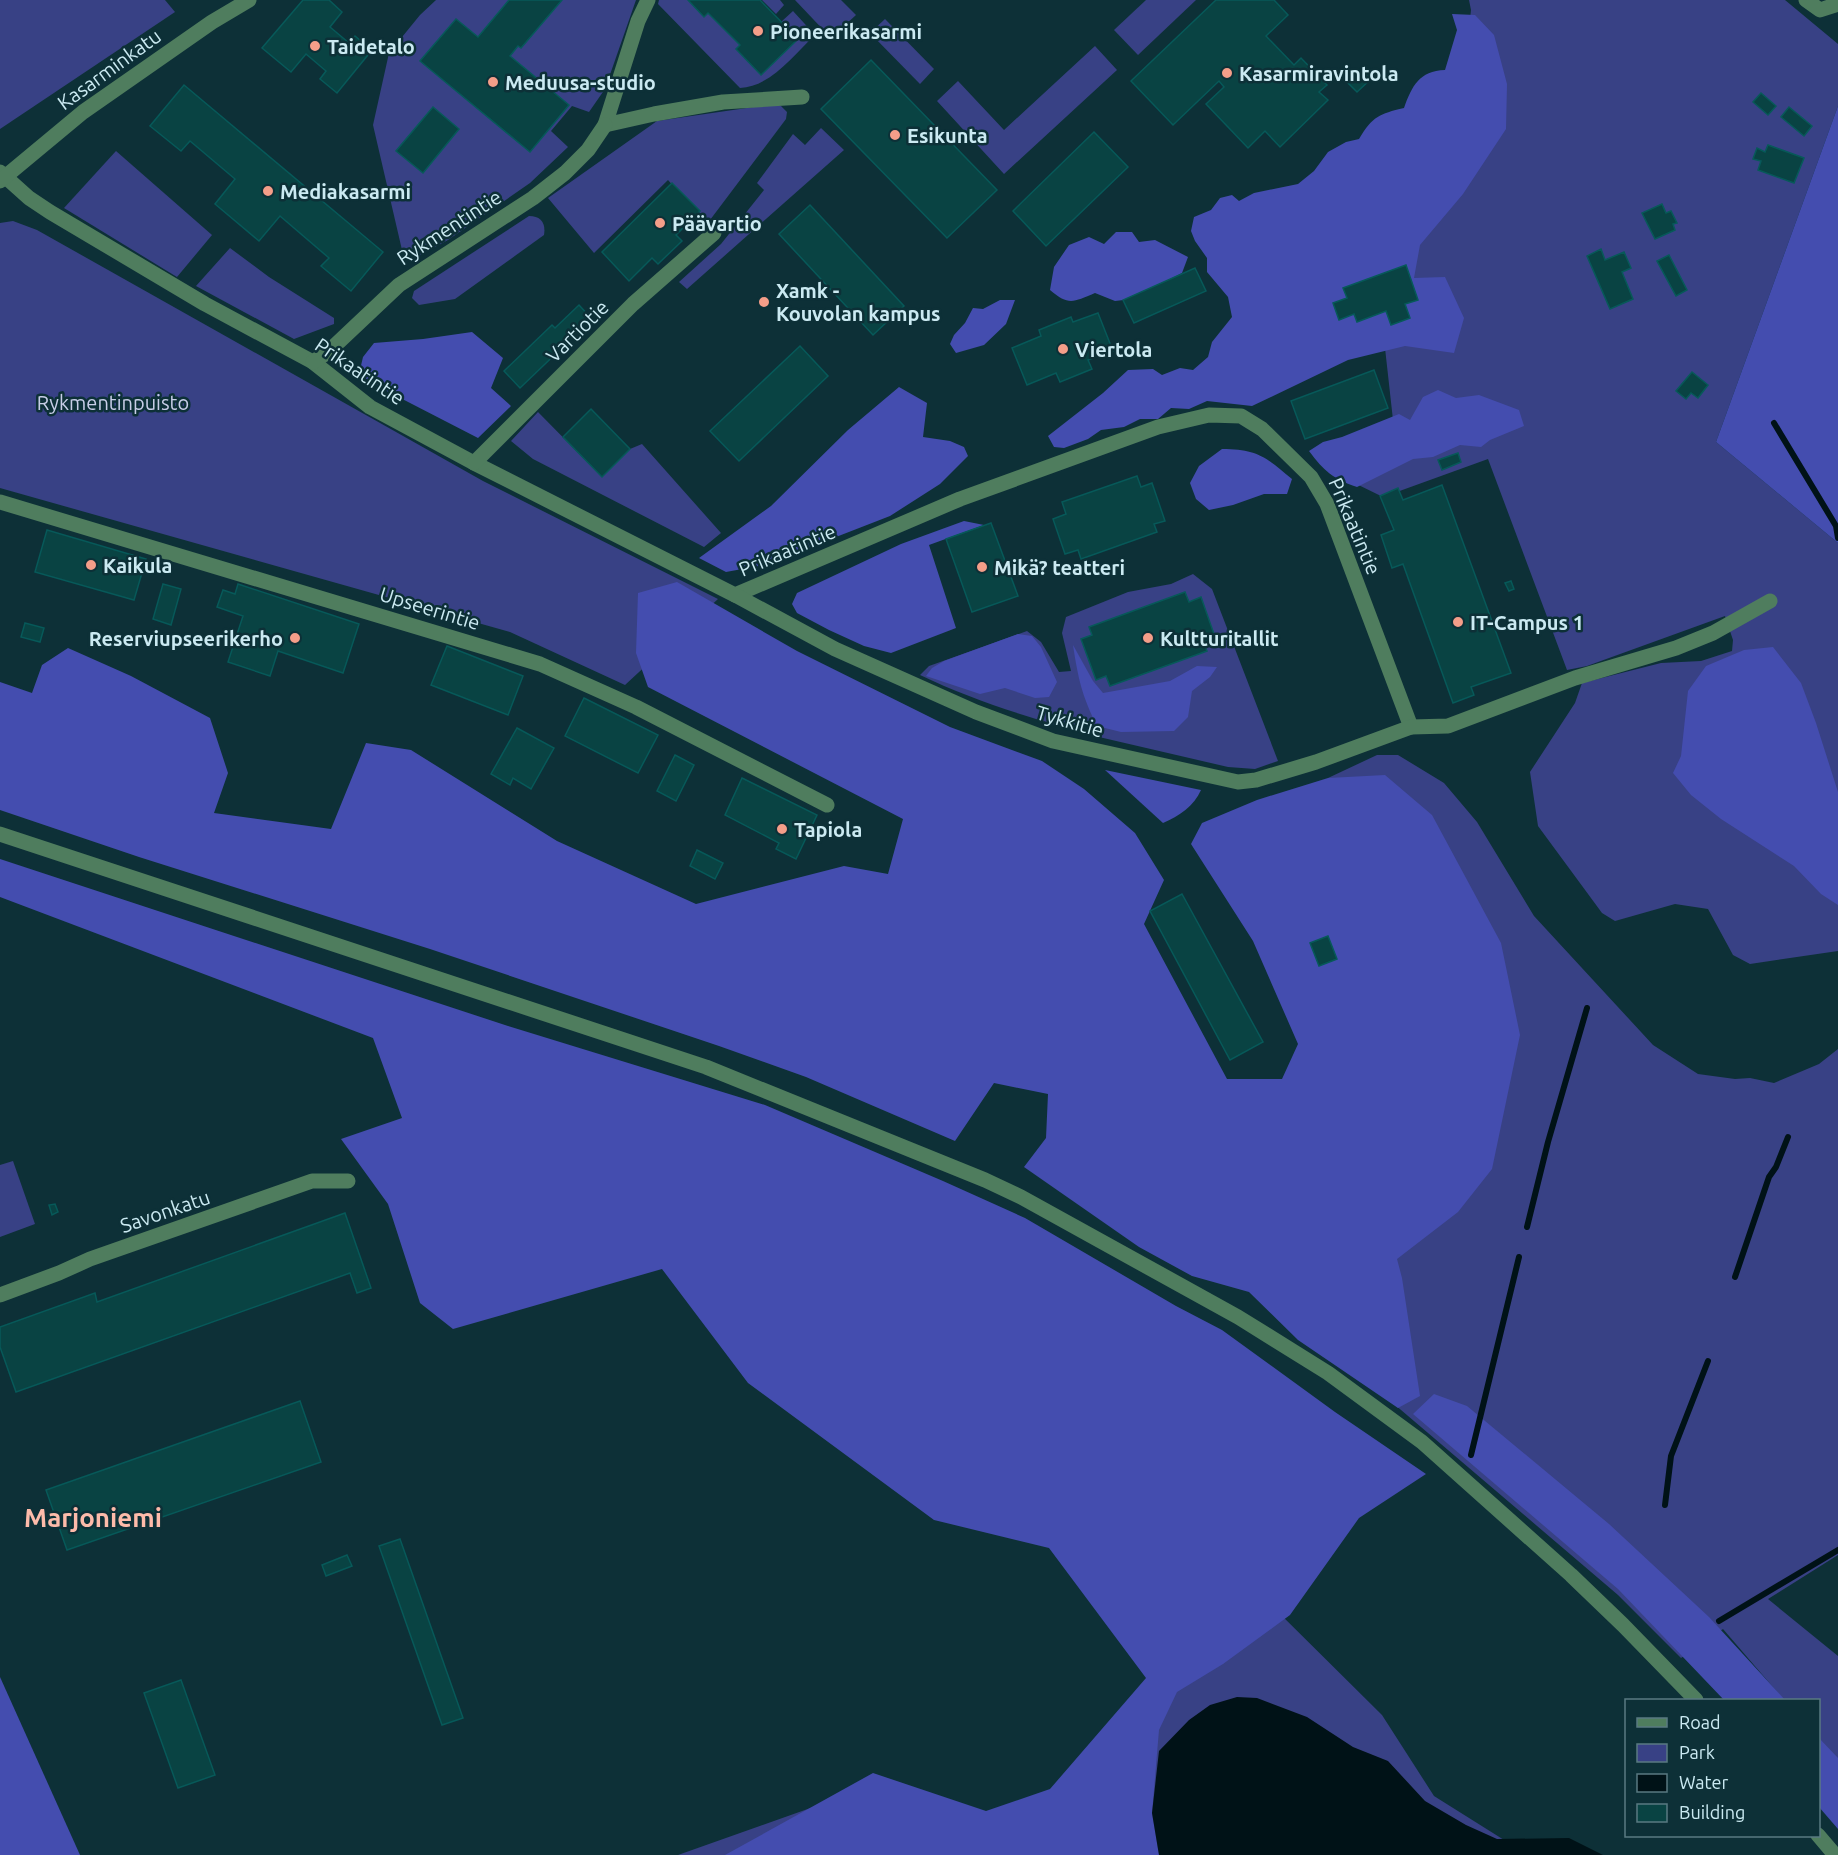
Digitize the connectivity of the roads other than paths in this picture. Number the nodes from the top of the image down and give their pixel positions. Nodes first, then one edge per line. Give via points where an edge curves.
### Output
1 (249, 0) edge
2 (648, 0) edge
3 (1806, 0) edge
4 (1838, 4) edge
5 (802, 97) dead end
6 (604, 125) junction
7 (1, 177) edge
8 (714, 233) dead end
9 (313, 363) junction
10 (474, 463) junction
11 (0, 502) edge
12 (735, 595) junction
13 (1770, 601) dead end
14 (1411, 727) junction
15 (827, 806) dead end
16 (0, 834) edge
17 (348, 1181) dead end
18 (0, 1295) edge
19 (1694, 1699) edge
20 (1820, 1837) edge
21 (1835, 1855) edge

1 - 7 street, Kasarminkatu via 83,112
2 - 6 street, Rykmentintie
3 - 4 street via 1820,10
5 - 6 street via 723,102
6 - 9 street, Rykmentintie via 588,150 565,173 399,285
7 - 9 street, Prikaatintie via 68,223
8 - 10 street, Vartiotie via 633,304
9 - 10 street, Prikaatintie via 370,407
10 - 12 street, Prikaatintie
11 - 15 street, Upseerintie via 540,664 636,707
12 - 14 street, Tykkitie via 835,649 976,712 1053,741 1238,782 1316,762
12 - 14 street, Prikaatintie via 960,499 1158,427 1209,415 1240,416 1262,429 1311,477 1327,504
13 - 14 street, Tykkitie via 1713,633 1676,648 1575,678 1448,726
16 - 19 street via 706,1067 1021,1197 1238,1317 1328,1373 1422,1442 1571,1575
17 - 18 street, Savonkatu via 312,1181
20 - 21 street

